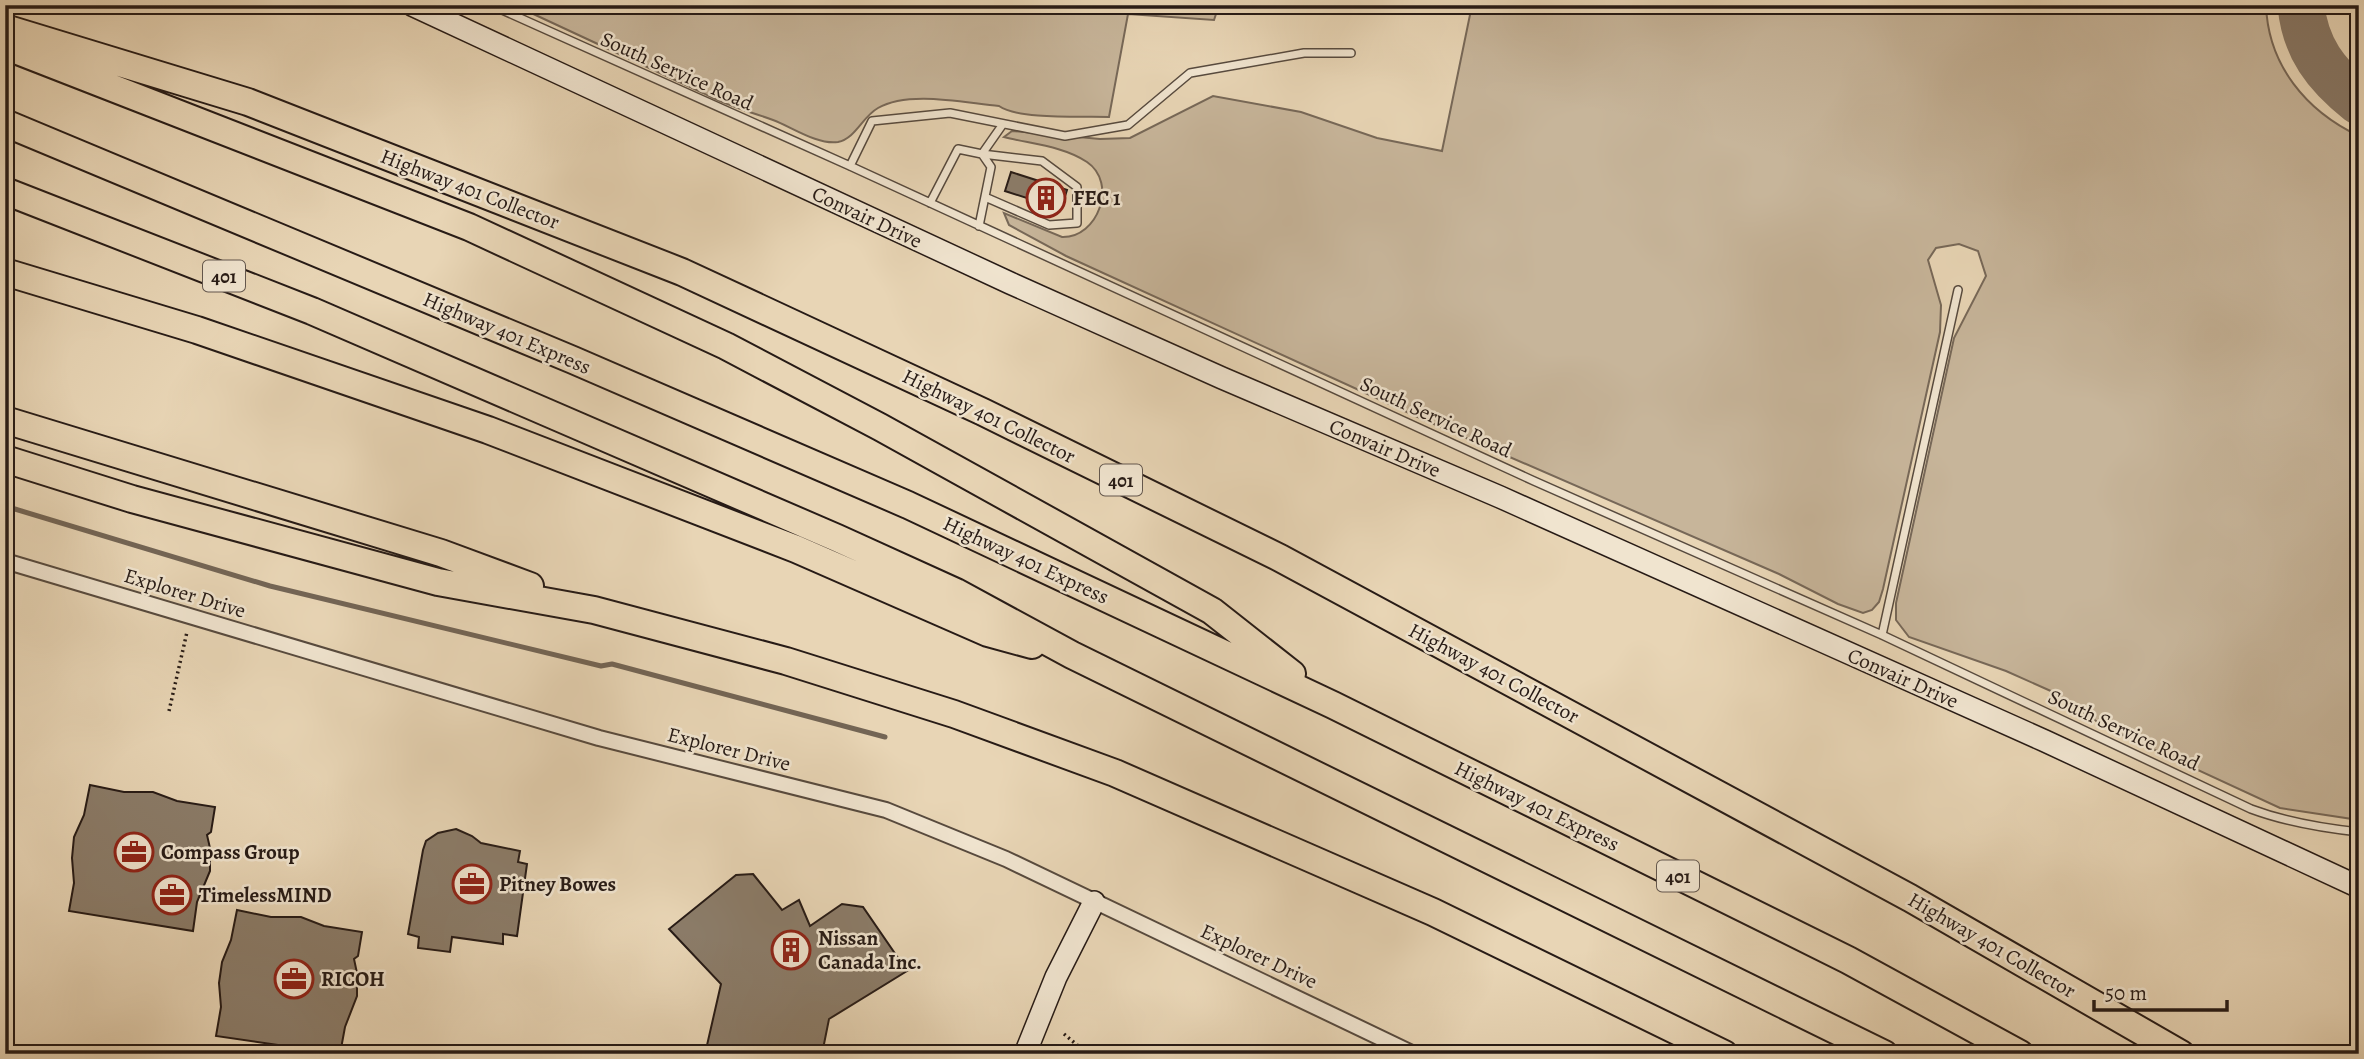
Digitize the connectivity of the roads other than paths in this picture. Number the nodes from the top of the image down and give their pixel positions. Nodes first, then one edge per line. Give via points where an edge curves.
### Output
1 (412, 5) edge
2 (491, 5) edge
3 (5, 28) edge
4 (5, 46) edge
5 (1351, 53) dead end
6 (5, 123) edge
7 (1003, 124) junction
8 (982, 154) junction
9 (850, 166) junction
10 (5, 191) edge
11 (985, 197) junction
12 (930, 203) junction
13 (979, 226) junction
14 (5, 272) edge
15 (1958, 290) dead end
16 (5, 420) edge
17 (5, 459) edge
18 (5, 561) edge
19 (594, 610) junction
20 (1882, 635) junction
21 (1072, 655) junction
22 (1333, 705) junction
23 (2359, 832) edge
24 (2359, 887) edge
25 (1094, 902) junction
26 (1025, 1054) edge
27 (1414, 1054) edge
28 (1724, 1054) edge
29 (1884, 1054) edge
30 (2020, 1054) edge
31 (2182, 1054) edge

1 - 24 street, Convair Drive via 1010,283 1513,502
2 - 9 lane, South Service Road
3 - 31 highway, Highway 401 Collector / 401 via 248,102 669,267 983,412 1280,558 1898,891
4 - 22 highway via 469,227 726,346 1212,611
5 - 7 lane via 1304,53 1190,73 1128,125 1065,136
6 - 22 highway, Highway 401 Express / 401 via 722,424 920,511
7 - 8 lane
7 - 9 lane via 950,113 872,121
8 - 11 lane via 991,167
8 - 11 lane via 1042,162 1077,187 1077,223 1049,225
8 - 12 lane via 957,149
9 - 12 lane, South Service Road
10 - 21 highway, 401 via 312,311 824,533 956,592
11 - 13 lane
12 - 13 lane, South Service Road
13 - 20 lane, South Service Road
14 - 21 highway via 197,330 488,430 796,549 988,634
15 - 20 lane
16 - 19 highway via 441,553
17 - 19 highway via 132,499 438,582
18 - 25 street, Explorer Drive via 599,738 886,810 1006,859
19 - 28 highway via 786,661 954,714 1115,773 1433,912
20 - 23 lane, South Service Road via 2251,809 2278,819
21 - 29 highway, 401
22 - 30 highway, Highway 401 Express / 401 via 1849,960
25 - 26 street via 1056,977
25 - 27 street, Explorer Drive

